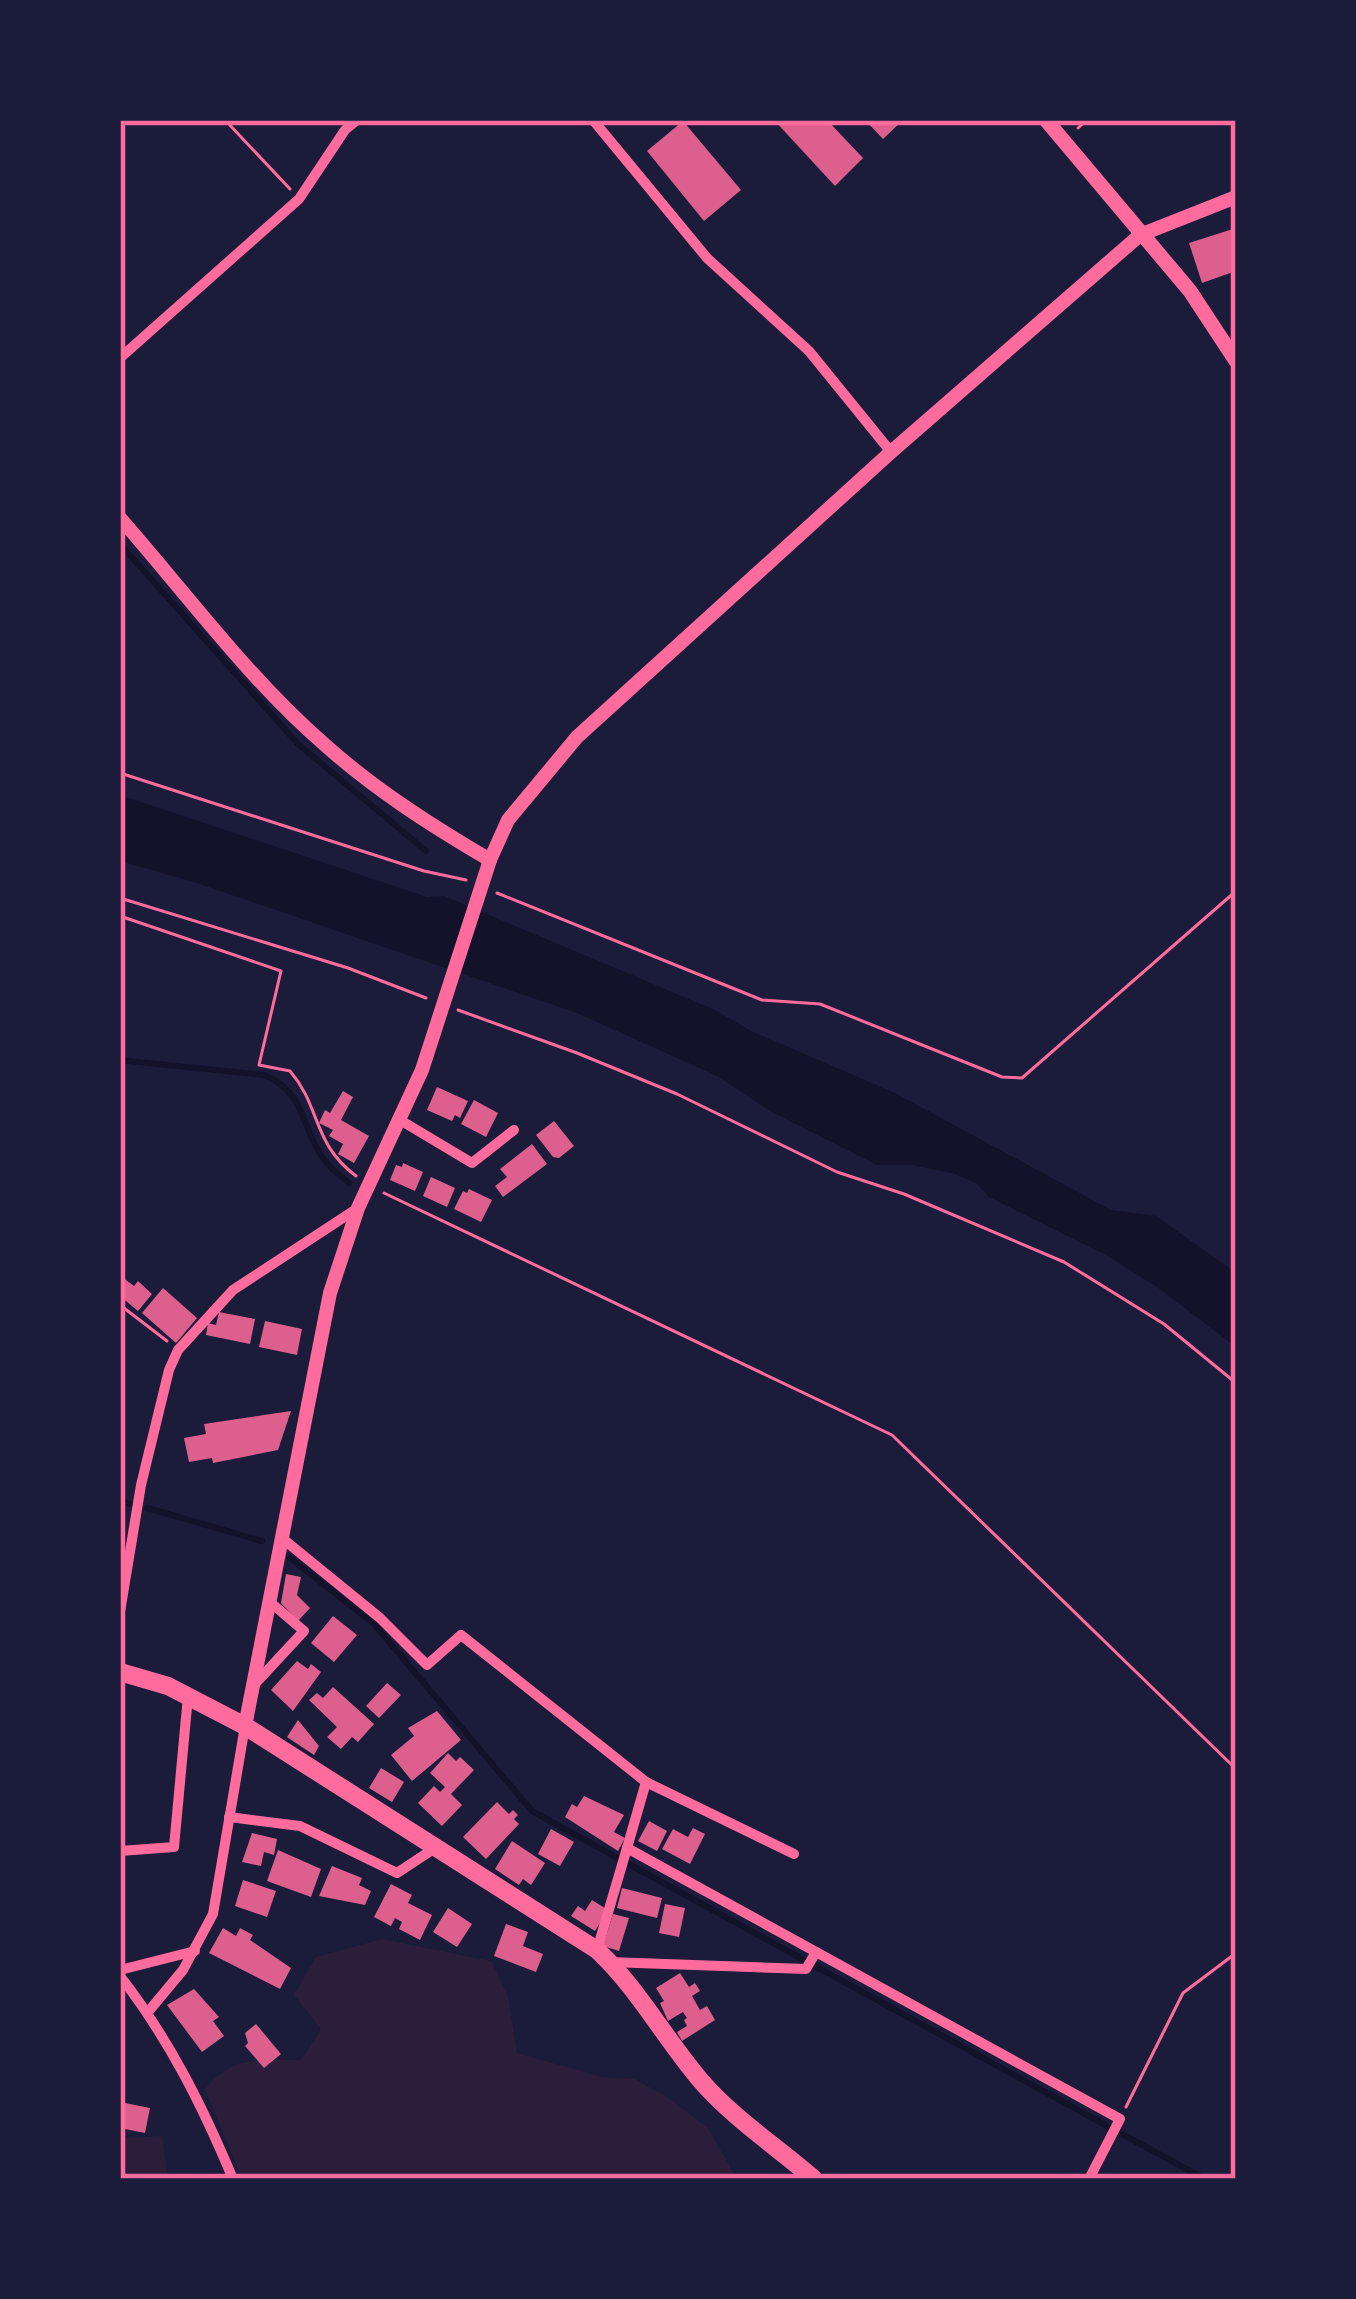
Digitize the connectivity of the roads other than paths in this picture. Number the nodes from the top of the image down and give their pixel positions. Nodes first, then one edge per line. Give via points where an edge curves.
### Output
1 (357, 120) edge
2 (592, 120) edge
3 (1046, 120) edge
4 (1236, 197) edge
5 (1139, 235) junction
6 (1234, 350) edge
7 (120, 358) edge
8 (891, 452) junction
9 (120, 518) edge
10 (490, 860) junction
11 (400, 1120) junction
12 (514, 1130) dead end
13 (358, 1208) junction
14 (283, 1539) junction
15 (270, 1602) junction
16 (120, 1612) edge
17 (120, 1672) edge
18 (253, 1686) junction
19 (188, 1696) junction
20 (244, 1726) junction
21 (646, 1782) junction
22 (229, 1817) junction
23 (437, 1846) junction
24 (120, 1851) edge
25 (794, 1854) dead end
26 (624, 1858) junction
27 (195, 1952) junction
28 (603, 1956) junction
29 (811, 1961) junction
30 (120, 1973) edge
31 (148, 2012) junction
32 (233, 2179) edge
33 (814, 2179) edge
34 (1089, 2179) edge

1 - 7 street via 299,200
2 - 8 street via 707,258 809,351
3 - 5 main road
4 - 5 street
5 - 6 main road
5 - 8 street
8 - 10 street via 577,736 520,804
9 - 10 street via 287,710
10 - 11 street
11 - 12 street via 472,1163
11 - 13 street
13 - 14 street via 330,1293
13 - 16 street via 233,1290 178,1350 141,1485
14 - 15 street
14 - 21 street via 427,1665 461,1635
15 - 18 street
15 - 18 street via 304,1631
17 - 19 main road
18 - 20 street
19 - 20 main road
19 - 24 street via 174,1847
20 - 22 street
20 - 23 main road
21 - 25 street
21 - 26 street
22 - 23 street via 300,1826 397,1873
22 - 27 street via 213,1914
23 - 28 main road
26 - 28 street
26 - 29 street
27 - 30 street
27 - 31 street
28 - 29 street
28 - 33 main road via 707,2087
29 - 34 street via 1120,2119
30 - 31 street
31 - 32 street via 197,2092

